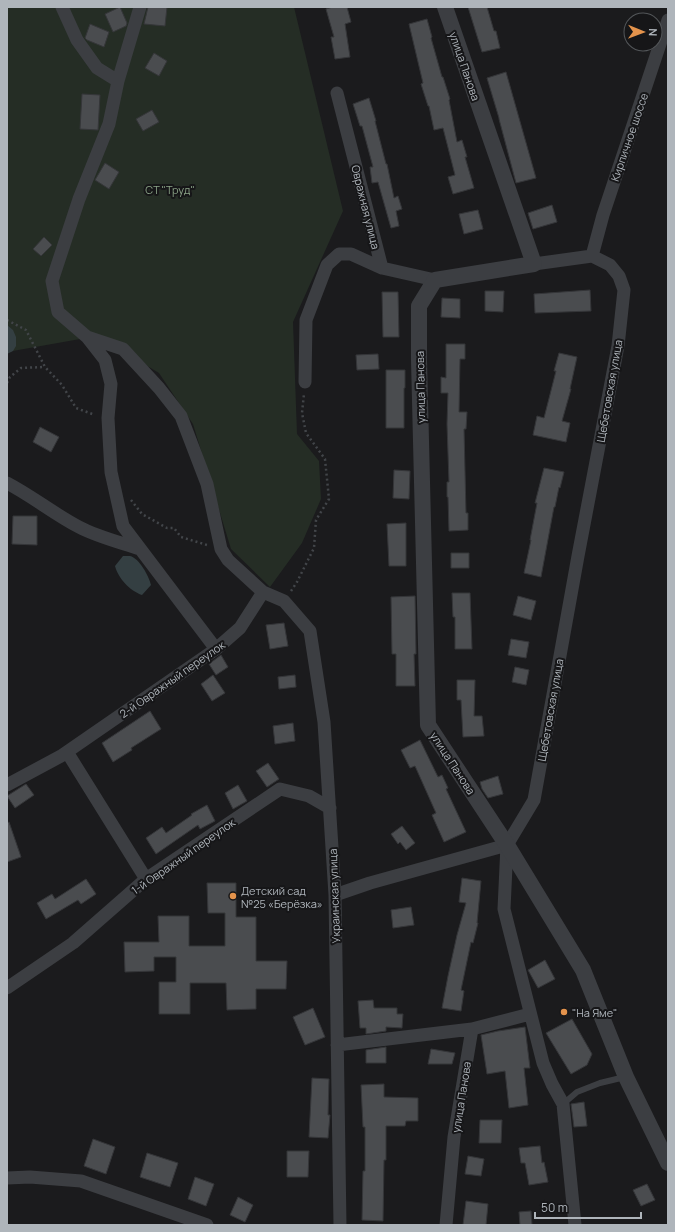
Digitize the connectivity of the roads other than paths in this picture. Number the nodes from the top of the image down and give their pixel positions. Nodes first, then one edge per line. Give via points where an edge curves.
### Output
1 (62, 7) edge
2 (140, 7) edge
3 (445, 7) edge
4 (668, 20) edge
5 (118, 81) junction
6 (337, 93) dead end
7 (592, 256) junction
8 (534, 264) junction
9 (382, 268) junction
10 (435, 280) junction
11 (87, 337) junction
12 (305, 382) road end
13 (7, 484) edge
14 (140, 549) junction
15 (263, 592) junction
16 (216, 649) junction
17 (67, 752) junction
18 (7, 785) edge
19 (330, 808) junction
20 (507, 845) junction
21 (146, 879) junction
22 (335, 895) junction
23 (7, 988) edge
24 (530, 1014) junction
25 (472, 1029) junction
26 (337, 1045) junction
27 (626, 1077) junction
28 (563, 1104) junction
29 (668, 1162) edge
30 (7, 1178) edge
31 (207, 1225) edge
32 (340, 1225) edge
33 (446, 1225) edge
34 (575, 1225) edge

1 - 5 street via 77,40 97,68
2 - 5 street
3 - 8 street, улица Панова
4 - 7 street, Кирпичное шоссе via 603,215
5 - 11 street via 108,124 79,199 52,281 58,312
6 - 9 street, Овражная улица
7 - 8 street
7 - 20 street, Щебетовская улица via 610,265 619,276 624,290 618,346 534,800
8 - 10 street
9 - 10 street
9 - 12 street via 351,254 340,254 328,264 306,320
10 - 20 street, улица Панова via 419,306 428,725
11 - 14 street via 105,360 111,384 108,418 111,472 122,526
11 - 15 street, Украинская улица via 123,349 181,416 207,484 221,549 228,560
13 - 14 street via 78,527
14 - 16 street
15 - 16 street, 2-й Овражный переулок via 240,628
15 - 19 street, Украинская улица via 284,601 310,631 324,722
16 - 17 street, 2-й Овражный переулок
17 - 18 street, 2-й Овражный переулок
17 - 21 street
19 - 21 street, 1-й Овражный переулок via 309,796 280,789
19 - 22 street, Украинская улица
20 - 22 street
20 - 24 street, Щебетовская улица via 504,909
20 - 27 street, улица Панова via 583,970
21 - 23 street, 1-й Овражный переулок via 73,943
22 - 26 street, Украинская улица
24 - 25 street
24 - 28 street, Щебетовская улица via 543,1063
25 - 26 street
25 - 33 street, улица Панова via 454,1138
26 - 32 street, Украинская улица
27 - 28 lane via 577,1092
27 - 29 street, улица Панова
28 - 34 street, Щебетовская улица
30 - 31 street via 81,1181

